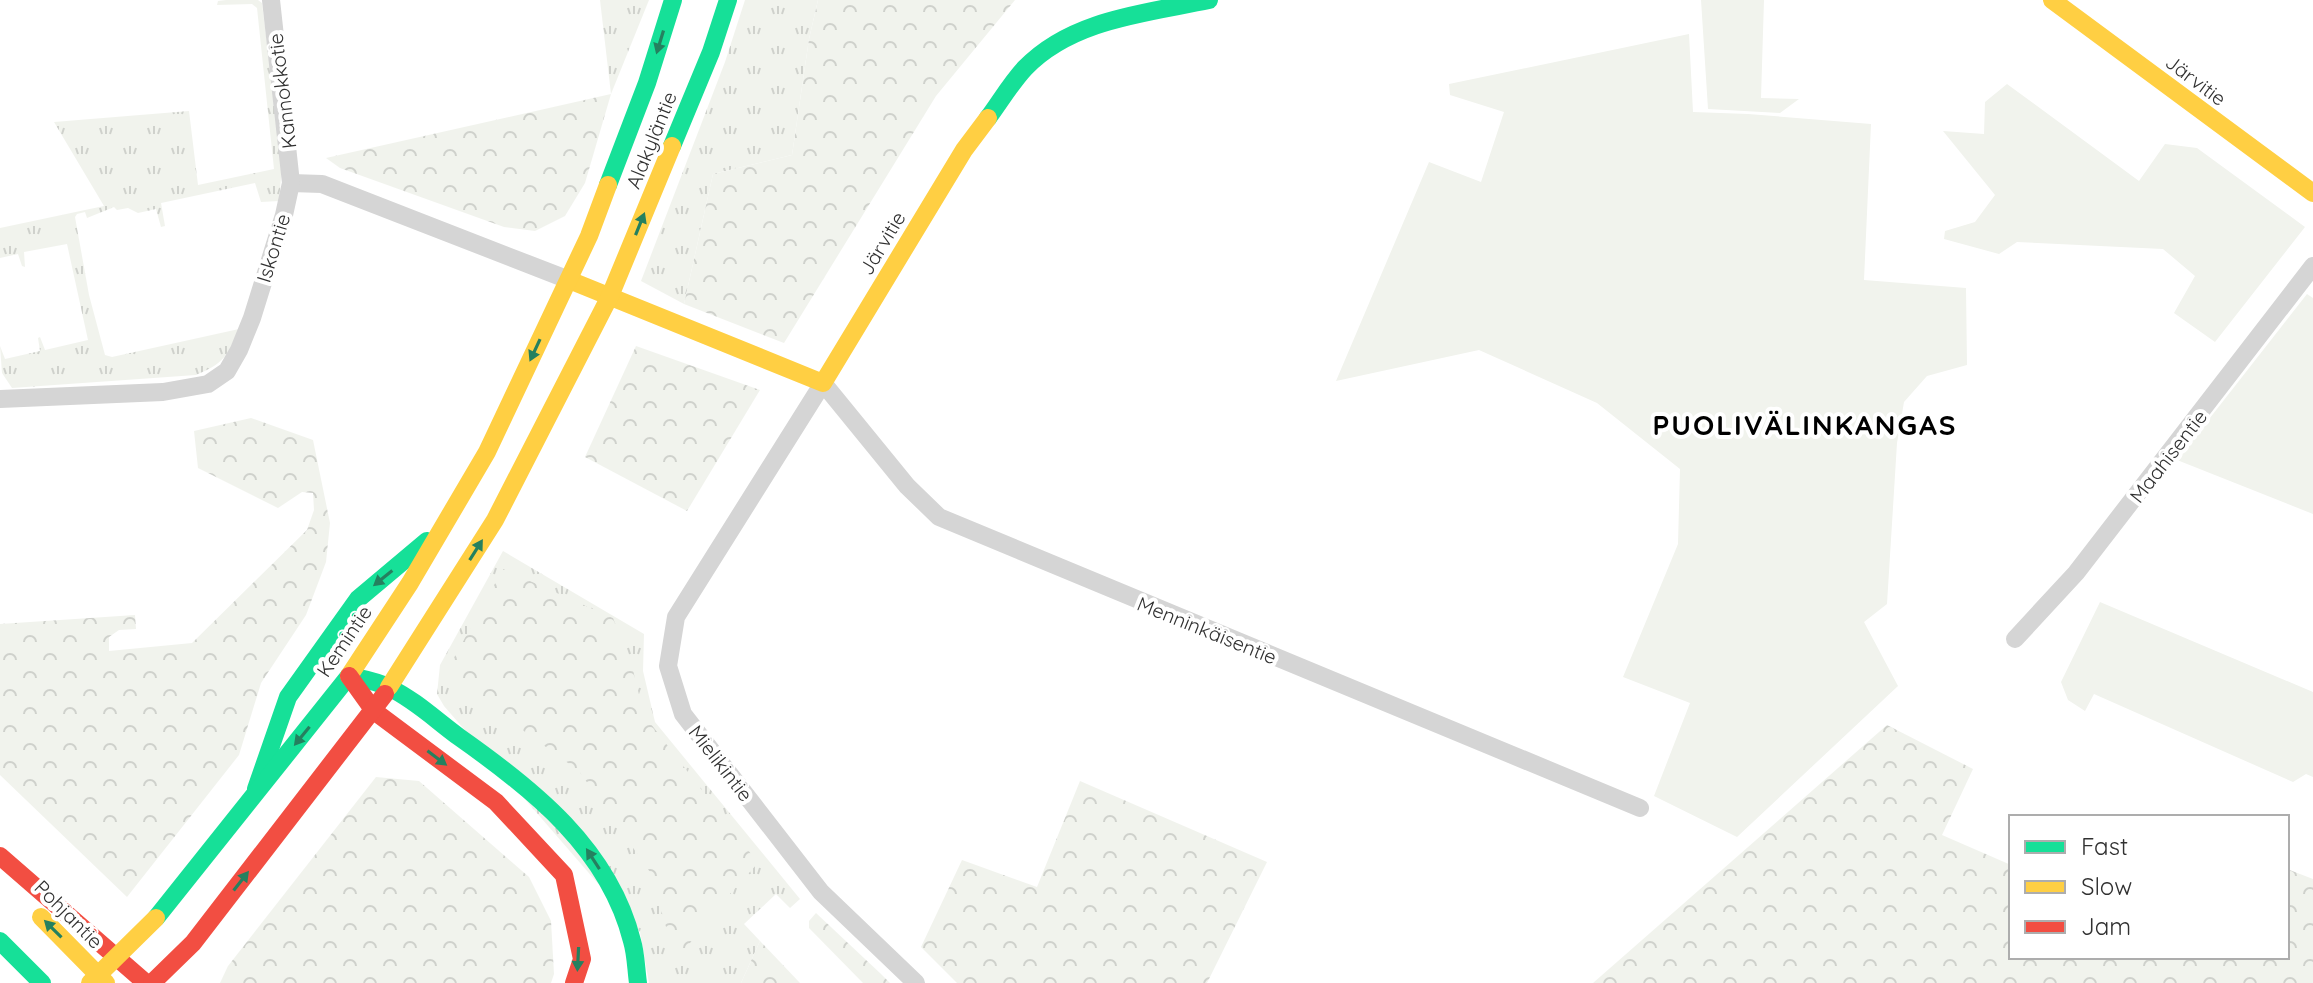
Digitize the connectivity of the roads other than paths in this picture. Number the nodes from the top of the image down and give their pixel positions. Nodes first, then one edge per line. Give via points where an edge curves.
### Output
1 (271, 0) edge
2 (673, 0) edge
3 (728, 0) edge
4 (1209, 0) edge
5 (2052, 0) edge
6 (291, 183) junction
7 (2313, 193) edge
8 (2313, 266) edge
9 (569, 280) junction
10 (610, 296) junction
11 (823, 383) junction
12 (0, 399) edge
13 (442, 528) junction
14 (2015, 639) dead end
15 (349, 676) junction
16 (389, 687) junction
17 (374, 711) junction
18 (254, 796) junction
19 (1640, 808) dead end
20 (0, 856) edge
21 (0, 875) edge
22 (0, 941) edge
23 (42, 983) edge
24 (90, 983) edge
25 (106, 983) edge
26 (149, 983) edge
27 (574, 983) edge
28 (638, 983) edge
29 (916, 983) edge

1 - 6 street, Kannokkotie
2 -> 9 main road, Alakyläntie
10 -> 3 main road, Alakyläntie
4 - 11 main road, Järvitie via 1101,23 1060,42 1026,67 964,150
5 - 7 main road, Järvitie
6 - 9 street via 322,184
6 - 12 street, Iskontie via 252,318 227,371 208,384 163,392
8 - 14 street, Maahisentie via 2076,573
9 - 10 main road
9 -> 13 main road, Kemintie via 487,452
10 - 11 main road
16 -> 10 main road via 495,520
11 - 19 street, Menninkäisentie via 939,517
11 - 29 street, Mielikintie via 676,617 668,666 683,714 821,892
13 - 15 main road, Kemintie
13 -> 18 main road via 358,599 296,685
15 - 16 main road
15 - 17 main road
15 -> 18 main road, Kemintie
16 - 17 main road
28 -> 16 main road via 618,900 559,814
26 -> 17 main road via 193,943
17 -> 27 main road via 496,802 564,875 582,959
18 - 24 main road, Kemintie, bridge via 156,918
20 - 26 main road
25 -> 21 main road, Pohjantie
22 - 23 main road

